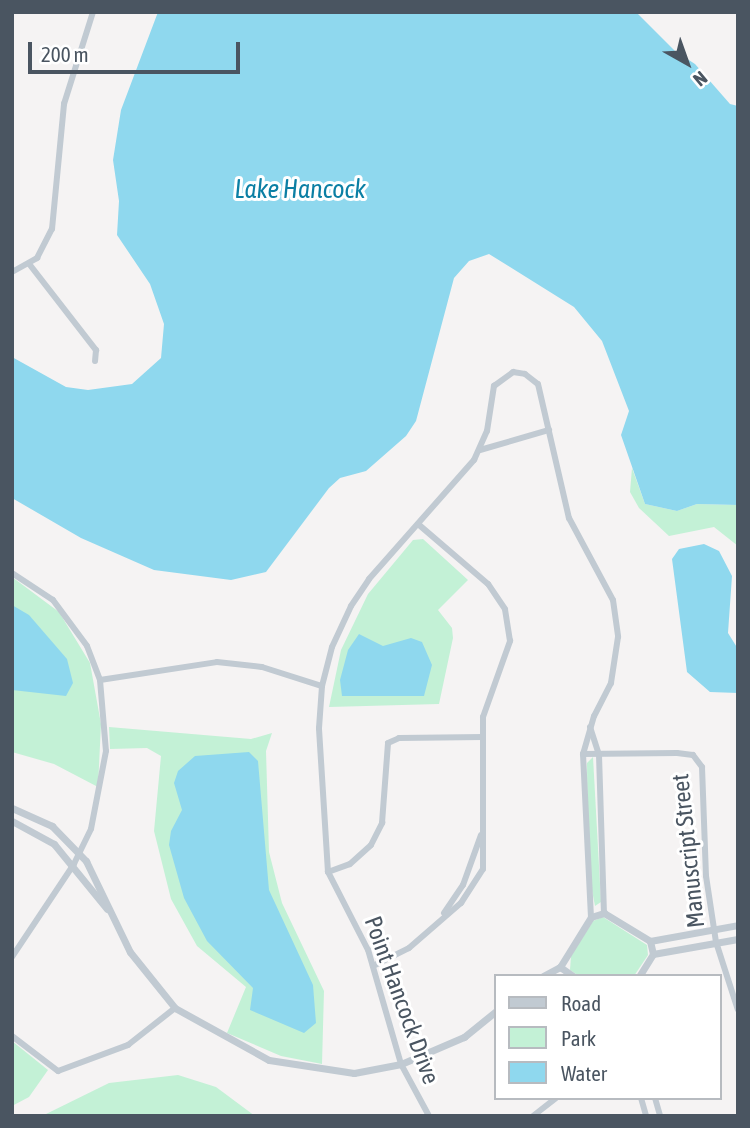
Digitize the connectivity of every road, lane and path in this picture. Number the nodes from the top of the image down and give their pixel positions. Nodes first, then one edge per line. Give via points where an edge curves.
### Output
1 (93, 12) edge
2 (30, 265) junction
3 (12, 272) edge
4 (95, 361) dead end
5 (549, 430) junction
6 (480, 450) junction
7 (418, 524) junction
8 (12, 573) edge
9 (100, 680) junction
10 (322, 686) junction
11 (589, 727) junction
12 (483, 737) junction
13 (583, 754) junction
14 (599, 755) junction
15 (12, 808) edge
16 (12, 821) edge
17 (483, 830) junction
18 (79, 853) junction
19 (74, 864) junction
20 (328, 872) junction
21 (604, 913) junction
22 (442, 916) junction
23 (591, 917) junction
24 (116, 921) junction
25 (738, 925) edge
26 (715, 928) junction
27 (738, 939) edge
28 (650, 941) junction
29 (716, 942) junction
30 (653, 954) junction
31 (12, 957) edge
32 (373, 966) junction
33 (560, 967) junction
34 (547, 974) edge
35 (570, 974) edge
36 (640, 974) edge
37 (175, 1008) junction
38 (738, 1010) edge
39 (494, 1013) edge
40 (12, 1036) edge
41 (401, 1064) junction
42 (553, 1100) edge
43 (429, 1116) edge
44 (533, 1116) edge

1 - 2 street via 64,104 52,229
2 - 3 street
2 - 4 street via 96,350
5 - 6 street
5 - 6 street, Point Hancock Drive via 538,384 513,372 494,386
5 - 11 street, Point Hancock Drive via 569,518 613,600 618,637 611,683
6 - 7 street, Point Hancock Drive
7 - 10 street, Point Hancock Drive via 351,606 332,647
7 - 12 street via 488,584 505,609 510,640 487,697
8 - 9 street via 36,586 66,613 87,646
9 - 10 street via 217,662 262,667
9 - 18 street via 106,751 103,778
10 - 20 street, Point Hancock Drive via 319,727
11 - 13 street, Point Hancock Drive
11 - 14 street
12 - 17 street
12 - 20 street via 399,738 388,743 383,759 382,823 371,845 350,864
13 - 14 street, Manuscript Street
13 - 23 street, Point Hancock Drive
14 - 21 street
14 - 26 street, Manuscript Street via 677,753 693,755 702,766 702,844
15 - 18 street via 52,826
16 - 19 street via 43,836
17 - 22 street via 463,885
17 - 22 street via 485,860 475,887
18 - 19 street
18 - 24 street via 101,886
19 - 24 street
19 - 31 street
20 - 32 street, Point Hancock Drive
21 - 23 street
21 - 28 street
22 - 32 street via 409,948
23 - 33 street
24 - 37 street via 151,983
25 - 26 street
26 - 28 street
26 - 29 street, Manuscript Street
27 - 29 street
28 - 30 street
29 - 30 street
29 - 38 street, Manuscript Street
30 - 36 street
32 - 41 street, Point Hancock Drive
33 - 34 street
33 - 35 street
37 - 40 street via 128,1045 58,1071
37 - 41 street via 218,1036 295,1067 354,1073
39 - 41 street via 464,1037
41 - 43 street, Point Hancock Drive
42 - 44 street

